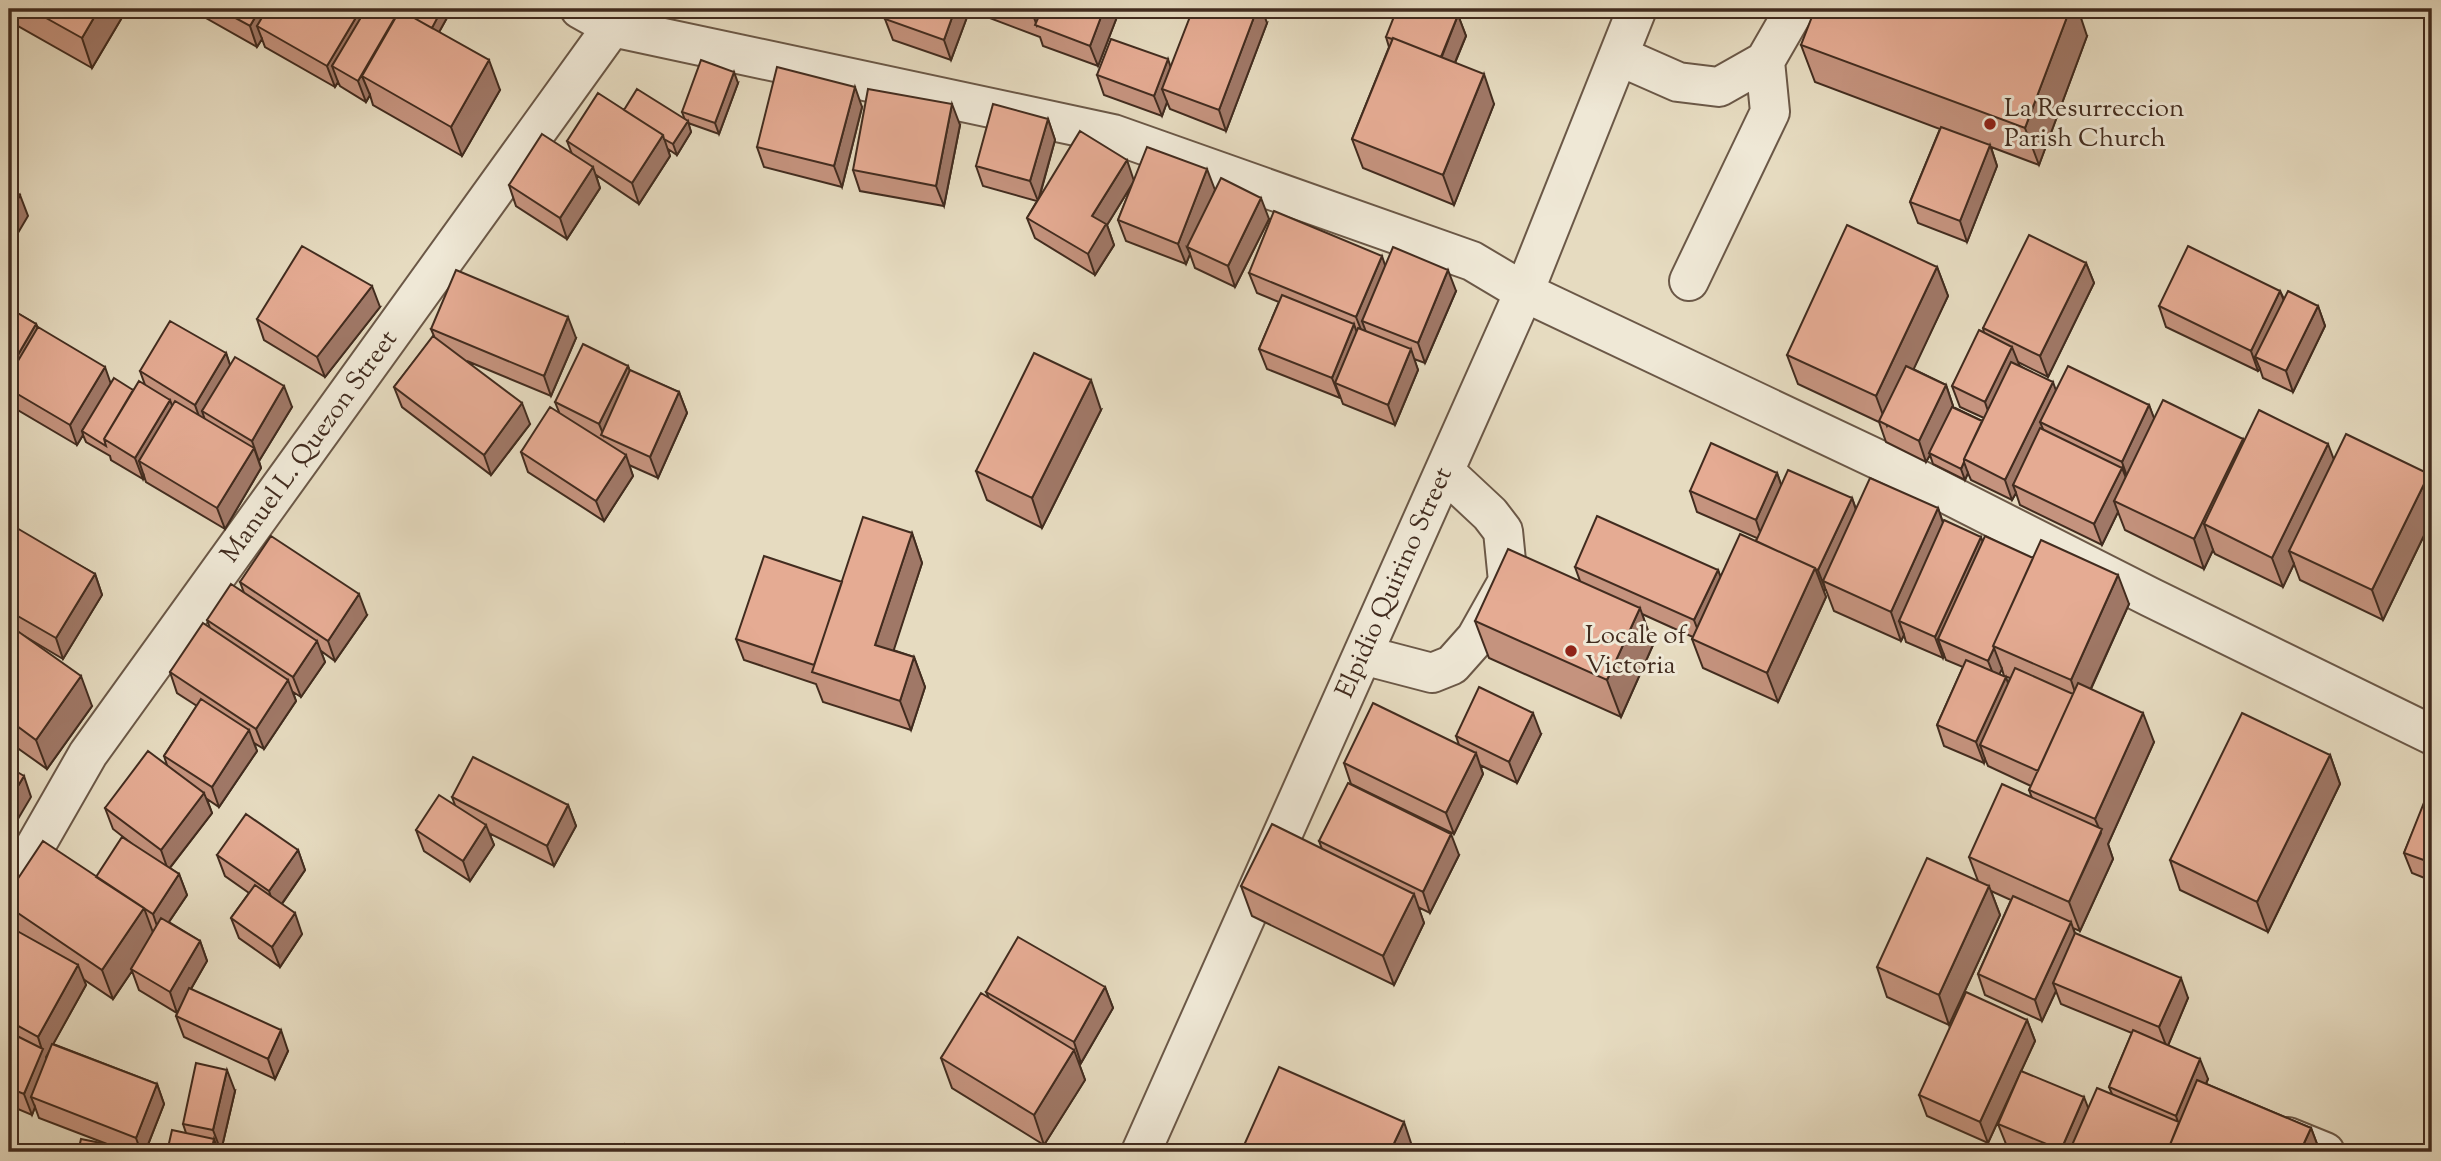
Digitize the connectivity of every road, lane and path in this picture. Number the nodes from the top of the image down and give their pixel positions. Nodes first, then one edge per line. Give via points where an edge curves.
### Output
1 (1637, 9) edge
2 (1795, 9) edge
3 (605, 15) edge
4 (1619, 56) junction
5 (1765, 61) junction
6 (1689, 281) dead end
7 (1524, 292) junction
8 (1445, 472) junction
9 (1363, 655) junction
10 (2432, 735) edge
11 (9, 892) edge
12 (2288, 1137) edge
13 (1141, 1152) edge
14 (2325, 1152) edge

1 - 4 street, Elpidio Quirino Street
2 - 5 street
3 - 7 street via 1113,134 1472,261
3 - 11 street, Manuel L. Quezon Street via 88,754
4 - 5 street via 1678,82 1719,87
4 - 7 street, Elpidio Quirino Street
5 - 6 street via 1770,112
7 - 8 street, Elpidio Quirino Street
7 - 10 street via 1896,468
8 - 9 street, Elpidio Quirino Street
8 - 9 street via 1503,531 1508,581 1476,638 1452,665 1432,673
9 - 13 street, Elpidio Quirino Street
12 - 14 street

